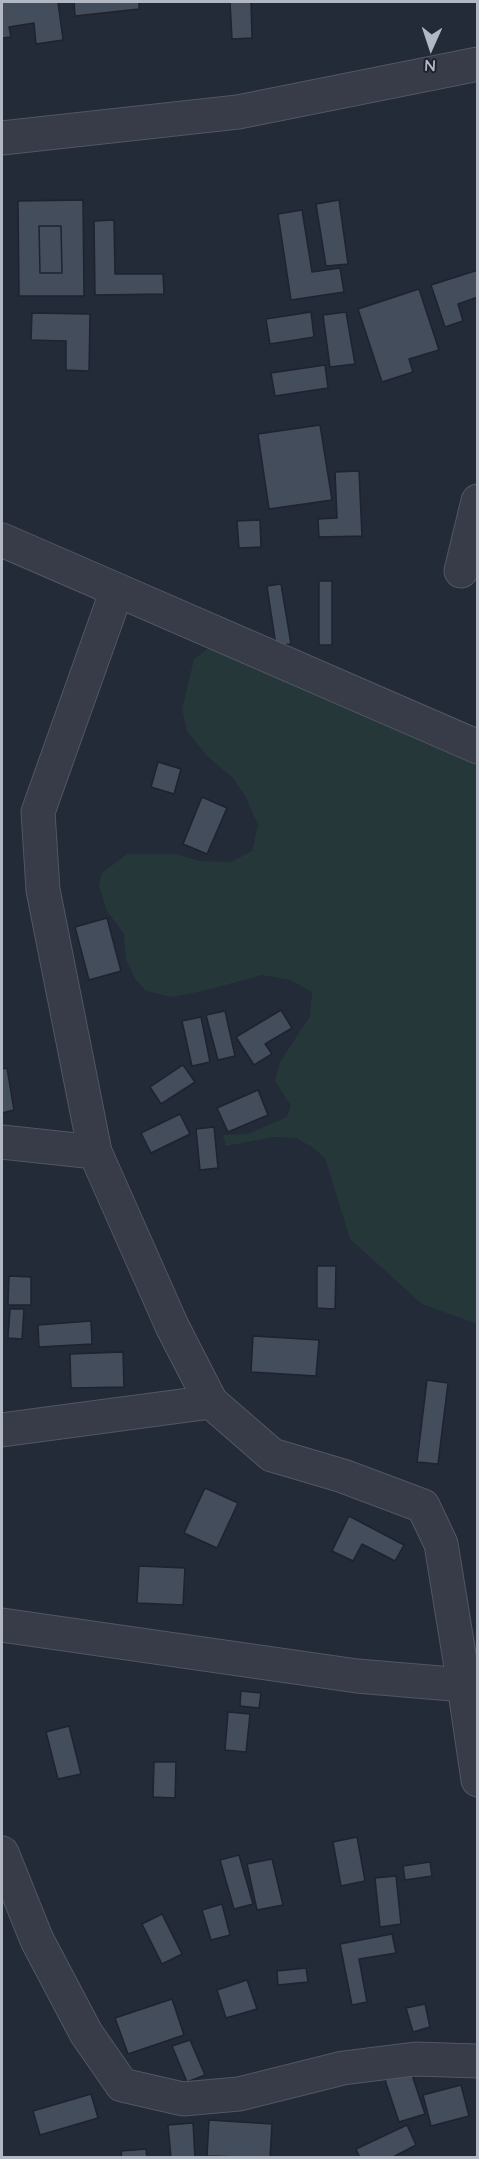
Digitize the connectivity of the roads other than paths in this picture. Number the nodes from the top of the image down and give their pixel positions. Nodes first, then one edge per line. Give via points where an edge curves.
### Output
1 (477, 64) edge
2 (2, 138) edge
3 (477, 501) edge
4 (2, 540) edge
5 (461, 570) dead end
6 (117, 590) junction
7 (477, 747) edge
8 (2, 1142) edge
9 (95, 1152) junction
10 (211, 1402) junction
11 (2, 1430) edge
12 (2, 1625) edge
13 (470, 1684) edge
14 (477, 1780) edge
15 (2, 1853) edge
16 (477, 2061) edge

1 - 2 street via 238,112
3 - 5 street
4 - 6 street
6 - 7 street
6 - 9 street via 38,812 43,891
8 - 9 street
9 - 10 street via 172,1326
10 - 11 street
10 - 13 street via 272,1455 423,1506 441,1544
12 - 13 street via 357,1676
13 - 14 street
15 - 16 street via 37,1940 86,2033 122,2085 183,2099 239,2094 343,2068 415,2059

